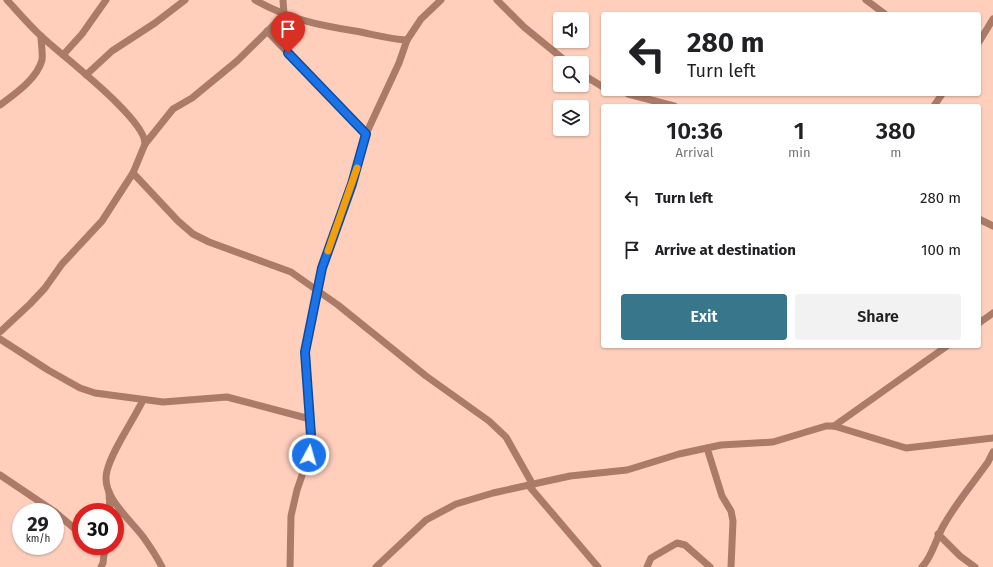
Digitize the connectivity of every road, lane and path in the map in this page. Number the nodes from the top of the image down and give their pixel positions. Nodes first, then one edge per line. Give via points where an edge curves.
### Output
1 (7, 0) edge
2 (106, 0) edge
3 (185, 0) edge
4 (255, 0) edge
5 (283, 0) edge
6 (441, 0) edge
7 (497, 0) edge
8 (866, 0) edge
9 (882, 12) edge
10 (284, 15) junction
11 (993, 19) edge
12 (267, 31) junction
13 (41, 36) junction
14 (981, 39) edge
15 (407, 40) junction
16 (63, 55) junction
17 (559, 56) edge
18 (86, 75) junction
19 (589, 78) edge
20 (601, 86) edge
21 (636, 96) edge
22 (666, 104) edge
23 (0, 105) edge
24 (366, 134) junction
25 (144, 144) junction
26 (133, 172) junction
27 (981, 220) edge
28 (993, 226) edge
29 (318, 292) junction
30 (993, 313) edge
31 (981, 322) edge
32 (0, 332) edge
33 (0, 340) edge
34 (944, 348) edge
35 (143, 400) junction
36 (310, 418) junction
37 (834, 426) junction
38 (993, 438) edge
39 (707, 448) junction
40 (993, 452) edge
41 (0, 475) edge
42 (531, 485) junction
43 (109, 492) junction
44 (42, 503) edge
45 (110, 503) edge
46 (64, 520) edge
47 (72, 526) edge
48 (938, 534) junction
49 (104, 555) edge
50 (101, 567) edge
51 (162, 567) edge
52 (290, 567) edge
53 (376, 567) edge
54 (598, 567) edge
55 (647, 567) edge
56 (710, 567) edge
57 (731, 567) edge
58 (922, 567) edge
59 (976, 567) edge

1 - 13 street
2 - 16 street via 82,34
3 - 18 street via 112,51
4 - 10 street
5 - 10 street
6 - 15 street via 421,19
7 - 17 street via 528,31
8 - 9 street
10 - 12 street
10 - 15 street via 386,39
11 - 14 street
12 - 24 street
12 - 25 street via 237,62 192,98 173,109
13 - 16 street
13 - 23 street via 42,60 37,71
15 - 24 street
16 - 18 street
18 - 25 street via 140,128 145,138
19 - 20 street
21 - 22 street
24 - 29 street via 352,184 322,268
25 - 26 street
26 - 29 street via 193,234 291,272
26 - 32 street via 102,221 62,264 35,299
27 - 28 street
29 - 36 street via 305,352
29 - 42 street via 503,433
30 - 31 street
33 - 35 street via 80,388
34 - 37 street
35 - 36 street via 163,402 227,397
35 - 43 street via 107,472
36 - 52 street via 309,455 291,516
37 - 38 street via 906,448
37 - 39 street via 826,426 773,442
39 - 42 street via 627,470 570,476
39 - 57 street via 722,496 731,511
40 - 48 street
41 - 44 street
42 - 53 street via 456,504 426,520
42 - 54 street
43 - 45 street
43 - 51 street via 154,552
46 - 47 street
48 - 58 street
48 - 59 street via 960,556
49 - 50 street
55 - 56 street via 650,558 677,543 685,545

